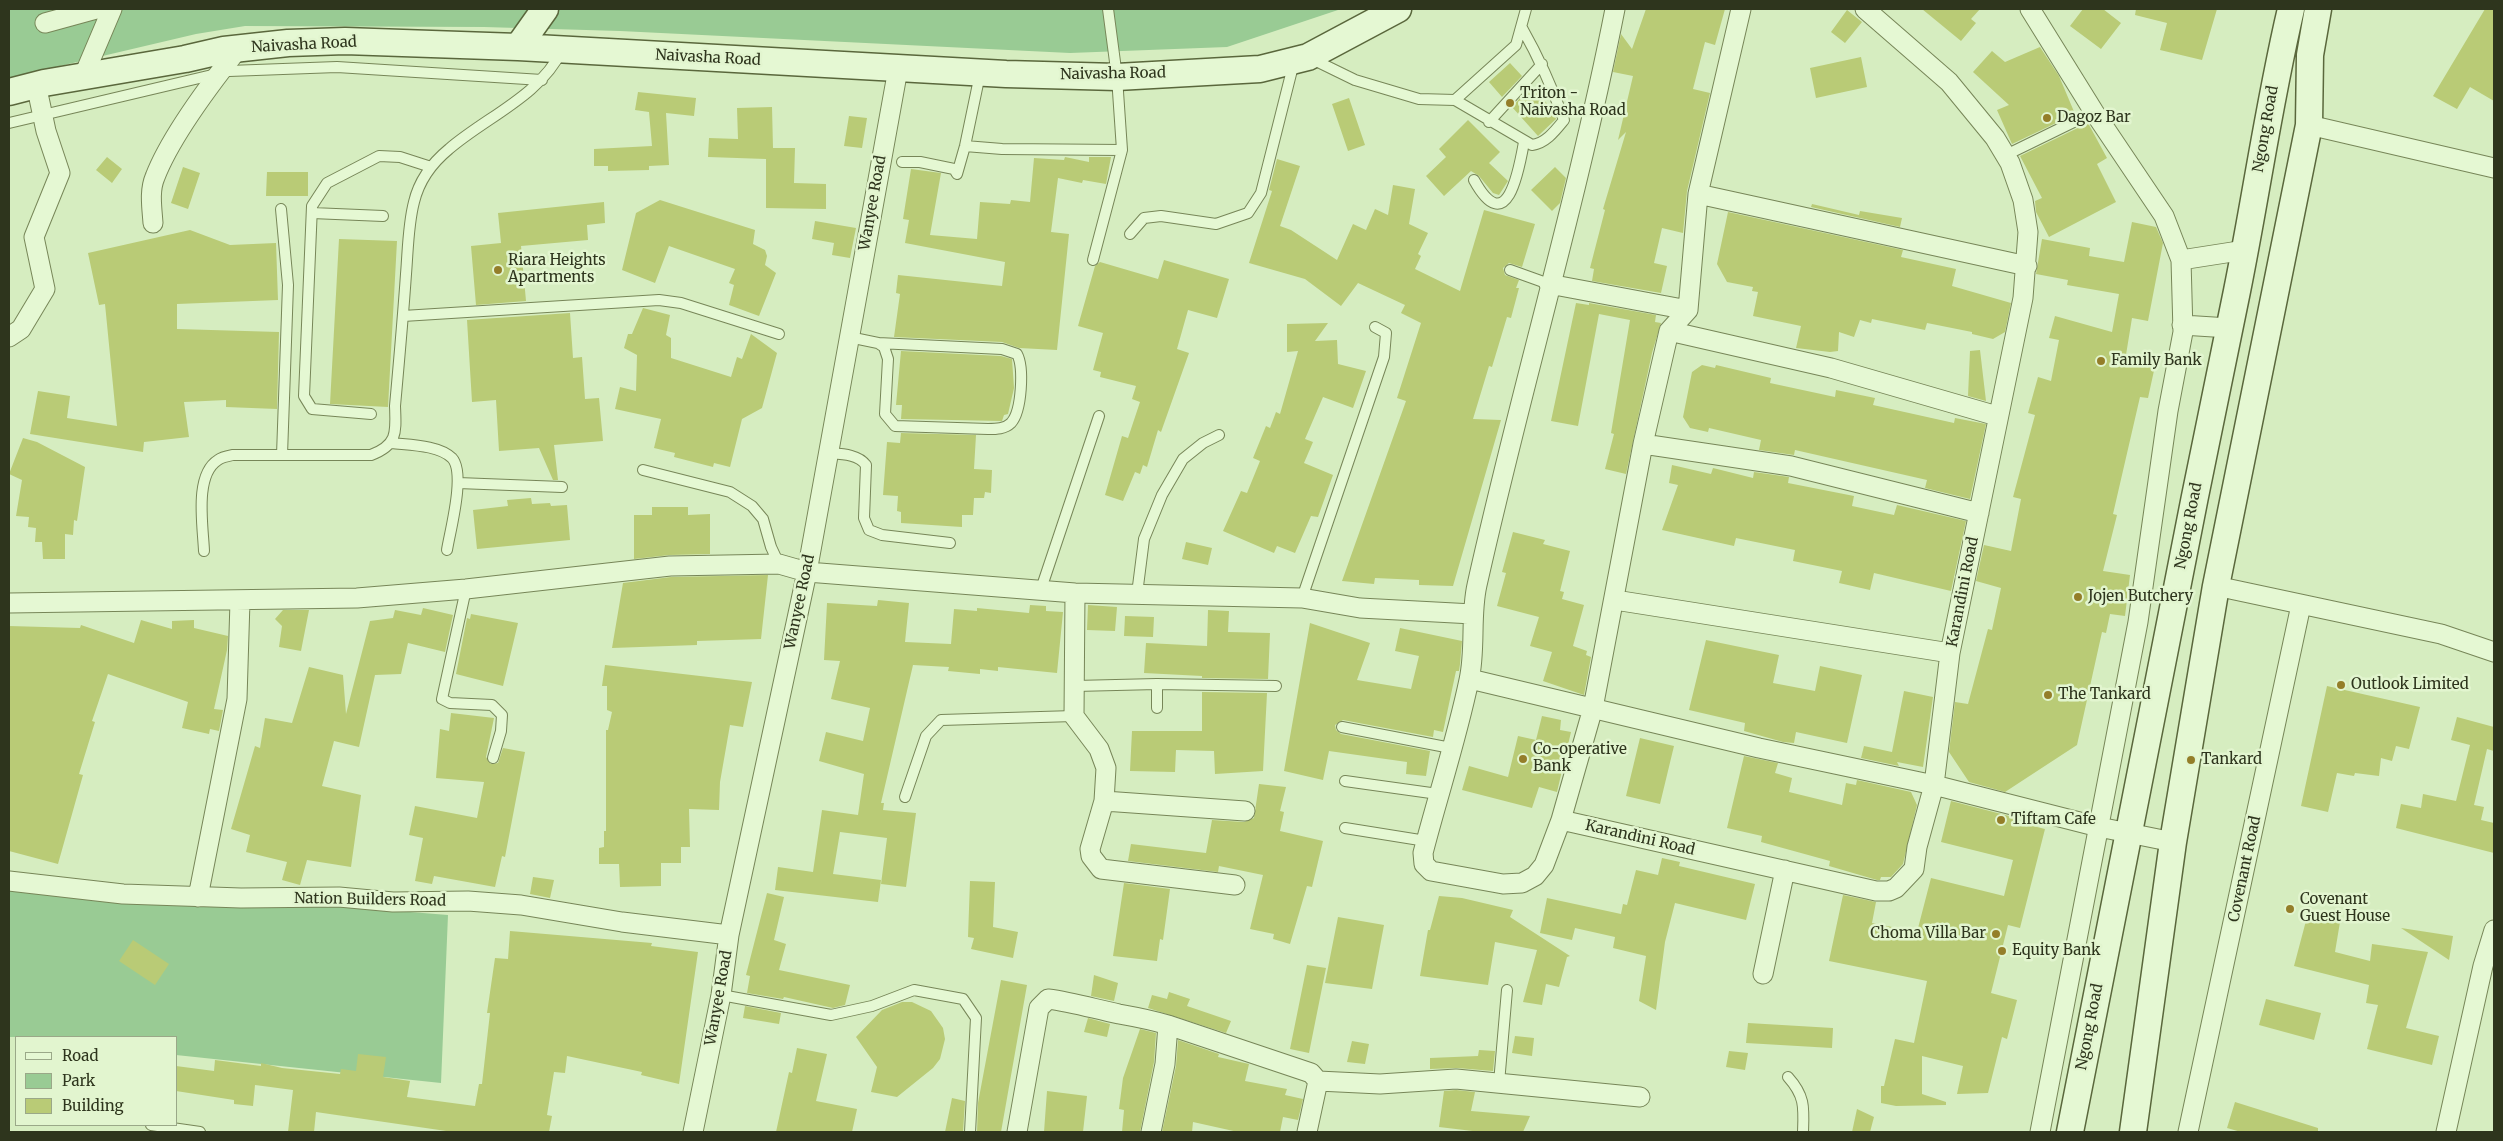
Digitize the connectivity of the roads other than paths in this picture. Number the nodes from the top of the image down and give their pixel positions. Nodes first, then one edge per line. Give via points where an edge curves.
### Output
1 (96, 9) edge
2 (112, 9) edge
3 (545, 9) edge
4 (1108, 9) edge
5 (1398, 9) edge
6 (1526, 9) edge
7 (1615, 9) edge
8 (1741, 9) edge
9 (1865, 9) edge
10 (2030, 9) edge
11 (2291, 9) edge
12 (2318, 9) edge
13 (45, 23) dead end
14 (1522, 28) junction
15 (518, 47) junction
16 (238, 49) junction
17 (562, 50) junction
18 (1301, 59) junction
19 (1542, 64) junction
20 (898, 69) junction
21 (219, 73) junction
22 (980, 73) junction
23 (84, 75) junction
24 (1117, 76) junction
25 (542, 80) junction
26 (36, 84) junction
27 (9, 92) edge
28 (1455, 100) junction
29 (2094, 112) junction
30 (42, 114) junction
31 (1489, 122) junction
32 (9, 123) edge
33 (2309, 125) junction
34 (1524, 142) junction
35 (966, 146) junction
36 (1122, 150) junction
37 (2006, 155) junction
38 (902, 162) dead end
39 (431, 167) junction
40 (2494, 168) edge
41 (1474, 180) dead end
42 (1698, 194) junction
43 (281, 209) dead end
44 (312, 214) junction
45 (383, 216) dead end
46 (153, 223) dead end
47 (1130, 234) dead end
48 (2245, 250) junction
49 (1093, 260) dead end
50 (2181, 260) junction
51 (2027, 266) junction
52 (1510, 270) dead end
53 (1549, 284) junction
54 (1688, 310) junction
55 (403, 316) junction
56 (2182, 325) junction
57 (1376, 327) dead end
58 (2229, 328) junction
59 (1669, 331) junction
60 (779, 334) dead end
61 (9, 337) edge
62 (849, 337) junction
63 (878, 343) junction
64 (371, 414) dead end
65 (1099, 416) dead end
66 (1997, 416) junction
67 (1219, 435) dead end
68 (392, 443) junction
69 (1643, 444) junction
70 (828, 453) junction
71 (282, 455) junction
72 (643, 470) dead end
73 (458, 483) junction
74 (562, 487) dead end
75 (1979, 513) junction
76 (950, 543) dead end
77 (447, 550) dead end
78 (204, 551) dead end
79 (779, 564) junction
80 (807, 572) junction
81 (2216, 586) junction
82 (466, 589) junction
83 (1041, 589) junction
84 (1075, 593) junction
85 (1137, 594) junction
86 (1302, 598) junction
87 (1615, 600) junction
88 (240, 601) junction
89 (9, 603) edge
90 (2301, 605) junction
91 (1473, 614) junction
92 (2494, 652) edge
93 (1950, 653) junction
94 (1470, 679) junction
95 (1157, 684) junction
96 (1075, 686) junction
97 (1276, 686) dead end
98 (1157, 708) dead end
99 (1593, 708) junction
100 (1074, 716) junction
101 (1342, 727) dead end
102 (1451, 748) junction
103 (493, 758) dead end
104 (1345, 781) dead end
105 (1934, 785) junction
106 (1438, 794) junction
107 (905, 797) dead end
108 (1104, 801) junction
109 (1246, 811) dead end
110 (1561, 820) junction
111 (2099, 827) junction
112 (1345, 828) dead end
113 (2128, 832) junction
114 (1426, 841) junction
115 (2173, 842) junction
116 (1785, 870) junction
117 (9, 881) edge
118 (1235, 885) dead end
119 (198, 897) junction
120 (2494, 930) edge
121 (729, 935) junction
122 (1762, 974) dead end
123 (1507, 990) dead end
124 (721, 995) junction
125 (1168, 1025) junction
126 (1788, 1077) dead end
127 (1318, 1081) junction
128 (1499, 1083) junction
129 (1640, 1097) dead end
130 (158, 1126) edge
131 (200, 1132) edge
132 (693, 1132) edge
133 (970, 1132) edge
134 (1017, 1132) edge
135 (1151, 1132) edge
136 (1307, 1132) edge
137 (1803, 1132) edge
138 (2040, 1132) edge
139 (2070, 1132) edge
140 (2133, 1132) edge
141 (2188, 1132) edge
142 (2446, 1132) edge

1 - 13 street
2 - 23 street
3 - 15 main road
4 - 24 lane
5 - 18 main road, Naivasha Road
6 - 14 lane
7 - 53 street via 1594,115
8 - 42 street
9 - 37 street, Karandini Road via 1949,82
10 - 29 street
11 - 48 main road, Ngong Road via 2278,62
12 - 33 main road via 2310,55
14 - 19 lane
14 - 28 lane via 1516,45
15 - 16 main road, Naivasha Road via 345,42 288,43
15 - 17 main road, Naivasha Road
16 - 21 street
16 - 23 main road, Naivasha Road
17 - 20 main road, Naivasha Road
17 - 25 lane
18 - 24 main road, Naivasha Road via 1260,69
18 - 28 lane via 1355,80 1419,99
18 - 47 lane via 1261,194 1248,213 1216,224 1161,216 1144,218
19 - 31 lane
19 - 34 lane via 1564,120 1540,144
20 - 22 main road, Naivasha Road
20 - 62 street, Wanyee Road
21 - 25 lane via 337,67
21 - 30 lane
21 - 46 street via 173,142 154,178 151,195
22 - 24 main road, Naivasha Road
22 - 35 lane
23 - 26 main road, Naivasha Road
24 - 36 lane
25 - 39 lane via 448,149
26 - 27 main road, Naivasha Road
26 - 30 street
28 - 31 lane
29 - 37 lane
29 - 50 street via 2164,216
30 - 32 lane
30 - 61 street via 60,173 34,237 45,289 22,329
31 - 34 lane
33 - 40 street
33 - 81 main road
34 - 41 lane via 1517,180 1507,199 1491,202
35 - 36 lane
35 - 38 lane via 957,174 954,169
36 - 49 lane
37 - 51 street, Karandini Road via 2023,200 2028,232
39 - 44 lane via 400,157 379,156 327,183 312,206
39 - 55 lane via 414,203
42 - 51 street
42 - 54 street
43 - 71 lane via 288,285
44 - 45 lane
44 - 64 lane via 304,396 312,409
48 - 50 street
48 - 58 main road, Ngong Road
50 - 56 street
51 - 66 street, Karandini Road
52 - 53 lane
53 - 54 street
53 - 91 street via 1476,586
54 - 59 street
55 - 60 lane via 659,300 681,303
55 - 68 lane
56 - 58 street
56 - 111 street via 2138,622
57 - 86 lane via 1386,333 1384,357
58 - 113 main road, Ngong Road
59 - 66 street via 1831,368
59 - 69 street
62 - 63 lane
62 - 70 street, Wanyee Road
63 - 63 lane via 888,354 885,414 895,426 999,429 1012,422 1021,390 1021,361 1017,354 1002,350
65 - 83 lane
66 - 75 street, Karandini Road
67 - 85 lane via 1183,459 1162,495 1144,539
68 - 71 lane via 371,455
68 - 73 lane via 426,448 452,458 457,467
69 - 75 street via 1791,466
69 - 87 street
70 - 76 lane via 849,455 866,465 864,518 870,530 882,535
70 - 80 street, Wanyee Road
71 - 78 lane via 233,455 212,465 202,489
72 - 79 lane via 730,492 752,506 763,519
73 - 74 lane
73 - 77 lane
75 - 93 street, Karandini Road
79 - 80 street
79 - 82 street via 670,566
80 - 83 street
80 - 121 street, Wanyee Road
81 - 90 street
81 - 115 main road
82 - 88 street via 357,598
82 - 103 lane via 442,699 450,703 492,705 502,715
83 - 84 street
84 - 85 street
84 - 96 street
85 - 86 street
86 - 91 street via 1360,608
87 - 93 street
87 - 99 street
88 - 89 street
88 - 119 street via 237,699
90 - 92 street via 2441,634
90 - 141 street, Covenant Road
91 - 94 street
93 - 105 street, Karandini Road
94 - 99 street
94 - 102 street
95 - 96 lane
95 - 97 lane
95 - 98 lane
96 - 100 street
99 - 105 street
99 - 110 street
100 - 107 lane via 941,720 926,736
100 - 108 street via 1105,760
101 - 102 lane
102 - 106 street
104 - 106 lane
105 - 111 street
105 - 116 street, Karandini Road via 1914,869 1896,888 1876,891
106 - 114 street
108 - 109 street
108 - 118 street via 1090,849 1101,869
110 - 114 street via 1544,865 1535,876 1522,883 1503,884 1430,870 1424,864
110 - 116 street, Karandini Road
111 - 113 street
111 - 138 street
112 - 114 lane
113 - 115 street
113 - 139 main road, Ngong Road
115 - 140 main road
116 - 122 street
117 - 119 street, Nation Builders Road via 123,894
119 - 121 street, Nation Builders Road via 339,897 394,902 512,904
120 - 142 street
121 - 124 street, Wanyee Road
123 - 128 lane
124 - 132 street, Wanyee Road
124 - 133 lane via 831,1015 872,1006 914,990 963,999 976,1018
125 - 127 street via 1310,1073
125 - 134 street via 1048,999 1039,1008
125 - 135 street via 1166,1064
126 - 137 lane via 1802,1095
127 - 128 street via 1380,1084 1456,1079
127 - 136 street
128 - 129 street
130 - 131 lane

